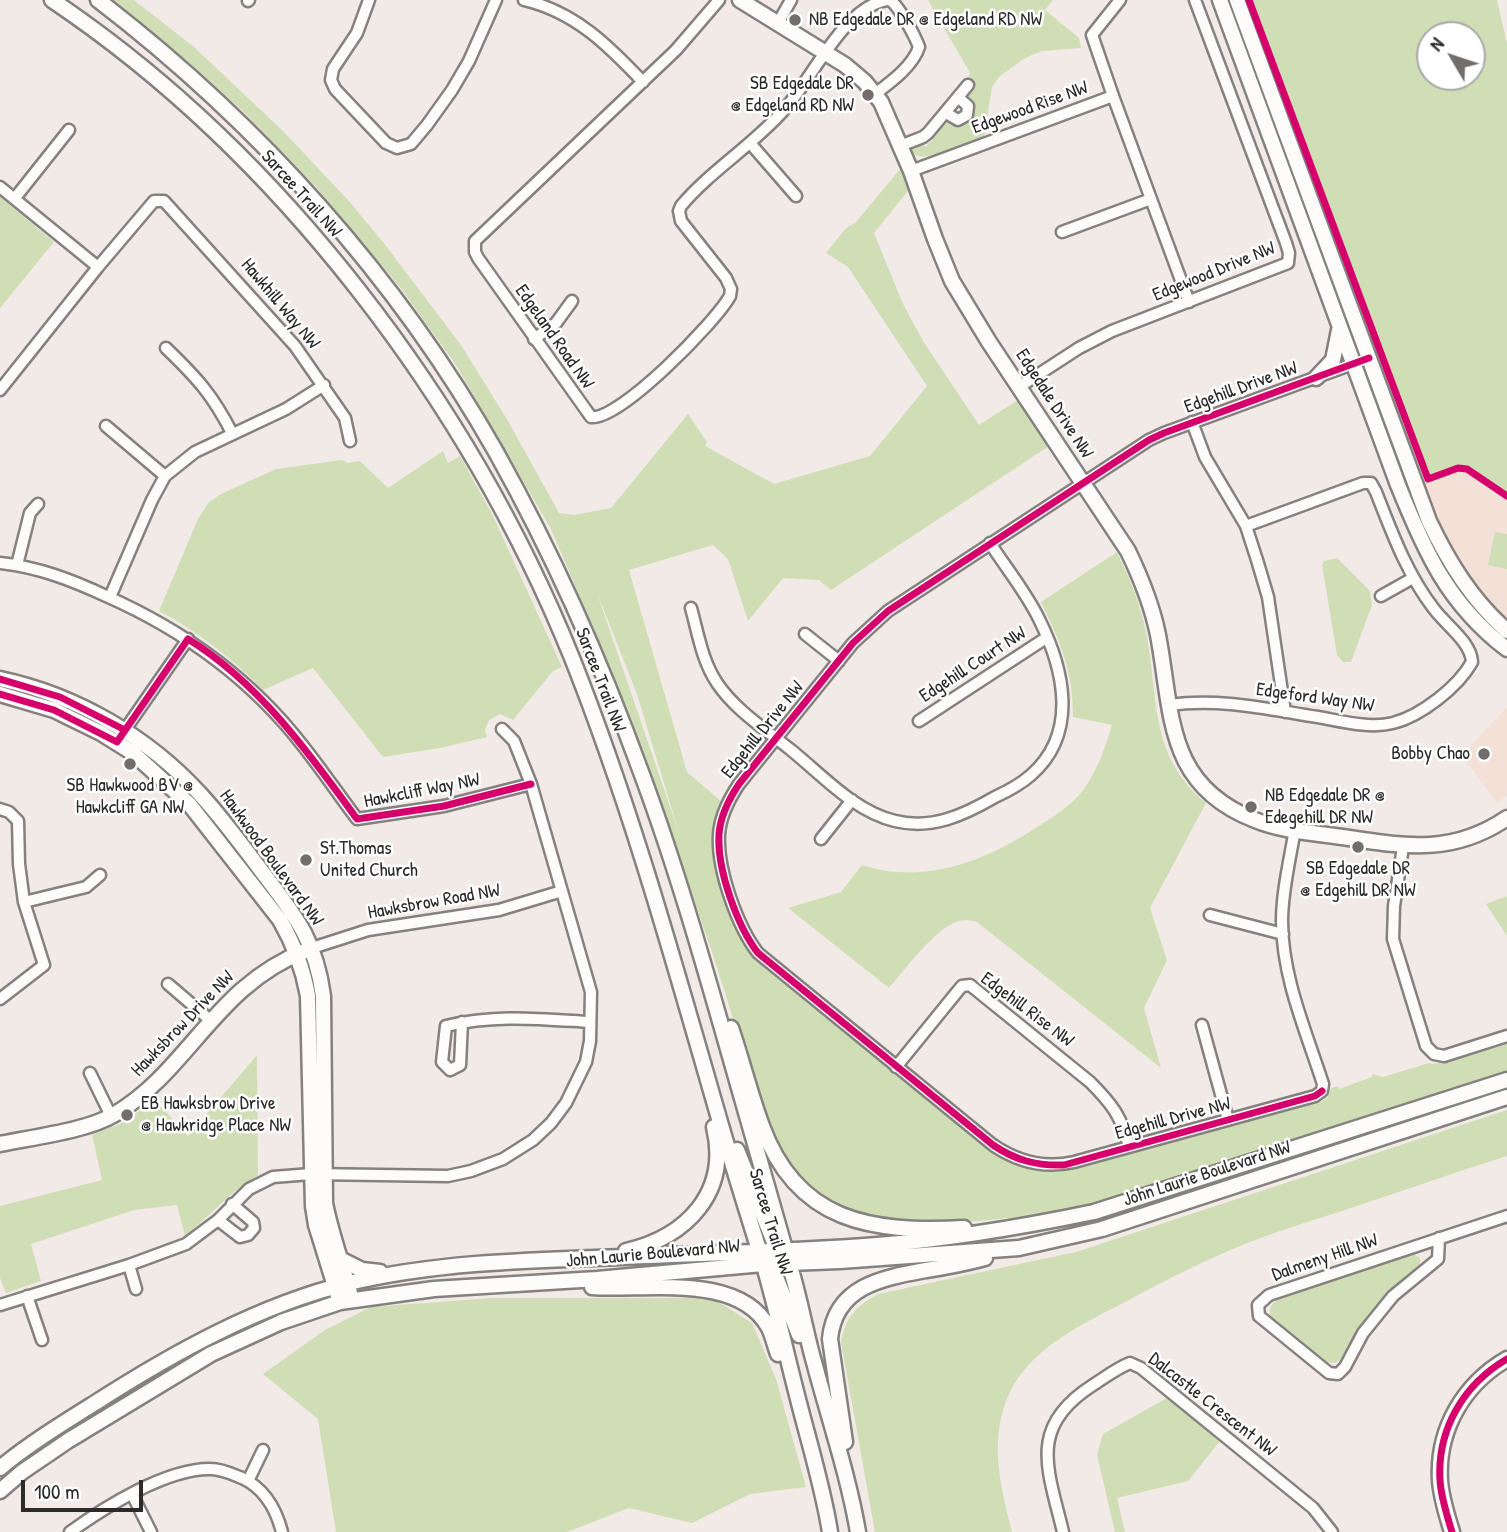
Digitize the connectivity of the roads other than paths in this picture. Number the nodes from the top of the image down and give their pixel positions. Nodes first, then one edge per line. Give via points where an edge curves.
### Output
1 (52, 0) edge
2 (97, 0) edge
3 (369, 0) edge
4 (496, 0) edge
5 (524, 0) edge
6 (719, 0) edge
7 (740, 0) edge
8 (791, 0) edge
9 (888, 0) edge
10 (1120, 0) edge
11 (1195, 0) edge
12 (1220, 0) edge
13 (1237, 0) edge
14 (778, 23) junction
15 (825, 53) junction
16 (643, 82) junction
17 (968, 85) dead end
18 (875, 94) junction
19 (1113, 96) junction
20 (958, 97) junction
21 (946, 113) junction
22 (69, 131) dead end
23 (750, 143) junction
24 (900, 146) junction
25 (911, 171) junction
26 (0, 187) edge
27 (796, 196) dead end
28 (15, 198) junction
29 (1151, 199) junction
30 (1062, 232) dead end
31 (98, 267) junction
32 (572, 301) dead end
33 (1189, 302) junction
34 (1339, 325) junction
35 (534, 339) junction
36 (166, 348) dead end
37 (1369, 358) junction
38 (1354, 364) junction
39 (1316, 378) junction
40 (324, 385) junction
41 (1019, 387) junction
42 (0, 390) edge
43 (1192, 422) junction
44 (106, 426) dead end
45 (232, 433) junction
46 (350, 441) dead end
47 (165, 476) junction
48 (1083, 483) junction
49 (38, 504) dead end
50 (1246, 526) junction
51 (990, 543) junction
52 (0, 563) edge
53 (18, 565) junction
54 (1413, 578) junction
55 (1381, 596) dead end
56 (110, 597) junction
57 (691, 608) dead end
58 (1507, 631) edge
59 (805, 634) dead end
60 (1046, 638) junction
61 (188, 639) junction
62 (1507, 649) edge
63 (838, 661) junction
64 (0, 679) edge
65 (0, 694) edge
66 (1168, 705) junction
67 (1285, 712) junction
68 (919, 722) dead end
69 (502, 729) dead end
70 (121, 736) junction
71 (777, 738) junction
72 (531, 784) junction
73 (852, 800) junction
74 (0, 809) edge
75 (1507, 818) edge
76 (1295, 830) junction
77 (821, 839) dead end
78 (1404, 846) junction
79 (100, 875) dead end
80 (562, 891) junction
81 (24, 902) junction
82 (1210, 915) dead end
83 (1283, 934) junction
84 (313, 948) junction
85 (297, 954) junction
86 (703, 959) junction
87 (678, 977) junction
88 (168, 984) dead end
89 (0, 999) edge
90 (210, 1020) junction
91 (462, 1022) dead end
92 (590, 1022) junction
93 (1202, 1025) dead end
94 (1507, 1036) edge
95 (896, 1067) junction
96 (90, 1073) dead end
97 (1507, 1080) edge
98 (1507, 1097) edge
99 (111, 1116) junction
100 (1228, 1120) junction
101 (0, 1144) edge
102 (1129, 1147) junction
103 (318, 1174) junction
104 (232, 1204) junction
105 (1507, 1216) edge
106 (218, 1220) junction
107 (1014, 1228) junction
108 (1439, 1238) junction
109 (1019, 1248) junction
110 (774, 1257) junction
111 (570, 1259) junction
112 (342, 1260) junction
113 (129, 1265) junction
114 (396, 1274) junction
115 (545, 1283) junction
116 (341, 1286) junction
117 (136, 1289) dead end
118 (27, 1296) junction
119 (346, 1301) junction
120 (0, 1305) edge
121 (42, 1340) dead end
122 (1507, 1359) edge
123 (263, 1450) dead end
124 (843, 1464) junction
125 (0, 1468) edge
126 (819, 1480) junction
127 (248, 1481) junction
128 (0, 1491) edge
129 (132, 1494) junction
130 (70, 1532) edge
131 (151, 1532) edge
132 (282, 1532) edge
133 (830, 1532) edge
134 (858, 1532) edge
135 (1063, 1532) edge
136 (1332, 1532) edge
137 (1452, 1532) edge

1 - 87 main road, Sarcee Trail NW via 176,97 255,170 356,287 462,440 532,568 571,656 628,813
2 - 86 main road, Sarcee Trail NW via 160,51 281,165 355,249 456,388 541,537 580,621 640,769
3 - 4 street via 365,17 331,80 386,143 397,148 411,144 452,90
5 - 16 street via 563,14 592,32
6 - 16 street, Edgeland Road NW
7 - 14 main road, Edgedale Drive NW
8 - 14 street
9 - 15 street, Edgeland Road NW via 856,17
9 - 18 street via 894,1 919,47 907,66
10 - 19 street via 1092,35
11 - 33 street, Edgewood Drive NW via 1290,259 1284,266
12 - 34 main road
13 - 37 main road
14 - 15 main road, Edgedale Drive NW
15 - 18 main road, Edgedale Drive NW via 855,72
15 - 23 street, Edgeland Road NW via 795,97
16 - 35 street, Edgeland Road NW via 475,241 478,258
17 - 20 street
18 - 24 main road, Edgedale Drive NW
19 - 25 street, Edgewood Rise NW
19 - 29 street, Edgewood Rise NW
20 - 21 street
20 - 21 street via 968,106 967,116 958,120
21 - 24 street via 923,137
22 - 28 street
23 - 27 street
23 - 35 street, Edgeland Road NW via 679,211 681,221 731,289 727,302 674,360 639,391 597,418 587,414
24 - 25 main road, Edgedale Drive NW
25 - 41 main road, Edgedale Drive NW via 952,281
26 - 28 street
28 - 31 street
29 - 30 street
29 - 33 street, Edgewood Rise NW
31 - 40 street, Hawkhill Way NW via 154,201 164,201 263,308
31 - 42 street, Hawkhill Way NW
32 - 35 street via 556,323
33 - 41 street, Edgewood Drive NW via 1094,339
34 - 38 main road
34 - 39 main road via 1333,360
36 - 45 street via 202,383
37 - 38 street, Edgehill Drive NW
37 - 58 main road via 1444,552 1478,603
38 - 39 street, Edgehill Drive NW
38 - 62 main road via 1431,562 1462,607
39 - 43 street, Edgehill Drive NW
40 - 45 street via 286,409
40 - 46 street, Hawkhill Way NW via 345,418
41 - 48 main road, Edgedale Drive NW
43 - 48 street, Edgehill Drive NW via 1149,440
43 - 50 street via 1205,457
44 - 47 street
45 - 47 street via 195,452
47 - 56 street
48 - 51 street, Edgehill Drive NW
48 - 66 main road, Edgedale Drive NW via 1128,551 1146,592 1158,634
49 - 53 street via 30,513
50 - 54 street, Edgeford Way NW via 1371,483
50 - 67 street via 1268,597
51 - 60 street via 1039,618
51 - 63 street, Edgehill Drive NW via 888,611
52 - 53 street, Hawkcliff Way NW
53 - 56 street, Hawkcliff Way NW via 63,576
54 - 55 street
54 - 67 street, Edgeford Way NW via 1471,652 1469,667 1442,696 1421,712 1391,724
56 - 61 street, Hawkcliff Way NW
57 - 71 street via 716,681 733,703
59 - 63 street
60 - 68 street, Edgehill Court NW
60 - 73 street via 1060,675 1063,712 1052,749 1031,775 966,813 924,825 892,821
61 - 70 street
61 - 72 street, Hawkcliff Way NW via 259,697 302,744 357,819 444,806
63 - 71 street, Edgehill Drive NW
64 - 70 main road, Hawkwood Boulevard NW via 60,697
65 - 70 main road, Hawkwood Boulevard NW
66 - 67 street, Edgeford Way NW via 1217,702
66 - 76 main road, Edgedale Drive NW via 1177,744 1199,782 1234,810
69 - 72 street via 514,741
70 - 84 main road, Hawkwood Boulevard NW via 159,756 200,794 291,910
70 - 85 main road, Hawkwood Boulevard NW via 190,805 280,920
71 - 73 street
71 - 95 street, Edgehill Drive NW via 739,784 722,817 720,859 737,917 758,953
72 - 80 street
73 - 77 street
74 - 81 street via 18,821
75 - 78 main road, Edgedale Drive NW via 1457,841
76 - 78 main road, Edgedale Drive NW
76 - 83 street, Edgehill Drive NW
78 - 94 street via 1393,939 1426,1046 1444,1056
79 - 81 street via 86,887
80 - 84 street, Hawksbrow Road NW via 499,910 368,930
80 - 92 street via 592,992
81 - 89 street via 44,965
82 - 83 street
83 - 100 street, Edgehill Drive NW via 1285,961 1323,1089 1315,1096
84 - 85 main road, Hawksbrow Drive NW
84 - 103 main road, Hawkwood Boulevard NW via 323,996
85 - 90 main road, Hawksbrow Drive NW via 272,965
85 - 103 main road, Hawkwood Boulevard NW via 308,996
86 - 107 main road via 715,977 771,1148 793,1183 808,1196 835,1213 869,1224
86 - 110 main road, Sarcee Trail NW
87 - 110 main road, Sarcee Trail NW via 712,1095 724,1114
87 - 111 main road via 677,999 716,1137 712,1186 697,1212 657,1242
88 - 90 street
90 - 99 main road, Hawksbrow Drive NW via 164,1075
91 - 92 street via 499,1017
92 - 103 street via 586,1062 566,1103 533,1140 503,1159 448,1176
93 - 100 street
95 - 102 street, Edgehill Drive NW via 993,1145 1024,1161 1064,1165
95 - 102 street, Edgehill Rise NW via 962,986 970,985 1105,1097 1121,1119
96 - 99 street
97 - 107 main road, John Laurie Boulevard NW via 1094,1212
98 - 109 main road, John Laurie Boulevard NW via 1102,1229
99 - 101 main road, Hawksbrow Drive NW
100 - 102 street, Edgehill Drive NW
103 - 104 street via 272,1177
103 - 112 main road, Hawkwood Boulevard NW
103 - 116 main road, Hawkwood Boulevard NW via 316,1225
104 - 106 street
104 - 106 street via 253,1222 248,1235 240,1237
105 - 108 street, Dalmeny Hill NW
106 - 113 street via 186,1244
107 - 110 main road, John Laurie Boulevard NW
108 - 108 street, Dalmeny Hill NW via 1269,1295 1258,1305 1259,1316 1329,1373 1340,1372 1374,1318 1437,1259
109 - 110 main road, John Laurie Boulevard NW via 893,1258
109 - 124 main road via 892,1276 859,1290 837,1312 830,1339 846,1450
110 - 111 main road, John Laurie Boulevard NW
110 - 115 main road, John Laurie Boulevard NW
110 - 124 main road via 804,1349 813,1361
110 - 126 main road, Sarcee Trail NW
111 - 114 main road, John Laurie Boulevard NW
112 - 114 main road via 362,1270
112 - 116 main road, Hawkwood Boulevard NW
113 - 117 street
113 - 118 street
114 - 116 main road, John Laurie Boulevard NW
115 - 119 main road, John Laurie Boulevard NW via 407,1291
115 - 126 main road via 699,1289 733,1296 748,1305 769,1328
116 - 119 main road, Hawkwood Boulevard NW
116 - 125 main road, John Laurie Boulevard NW via 256,1315 200,1341 135,1377
118 - 120 street
118 - 121 street
119 - 128 main road, John Laurie Boulevard NW via 281,1322 211,1354 69,1440
122 - 137 main road via 1465,1395 1445,1435 1440,1479
123 - 127 street
124 - 134 main road
126 - 133 main road, Sarcee Trail NW
127 - 129 street via 221,1471 199,1470
127 - 132 street via 267,1497
129 - 130 street
129 - 131 street
135 - 136 street, Dalcastle Crescent NW via 1047,1464 1046,1448 1054,1423 1070,1400 1130,1363 1313,1508

